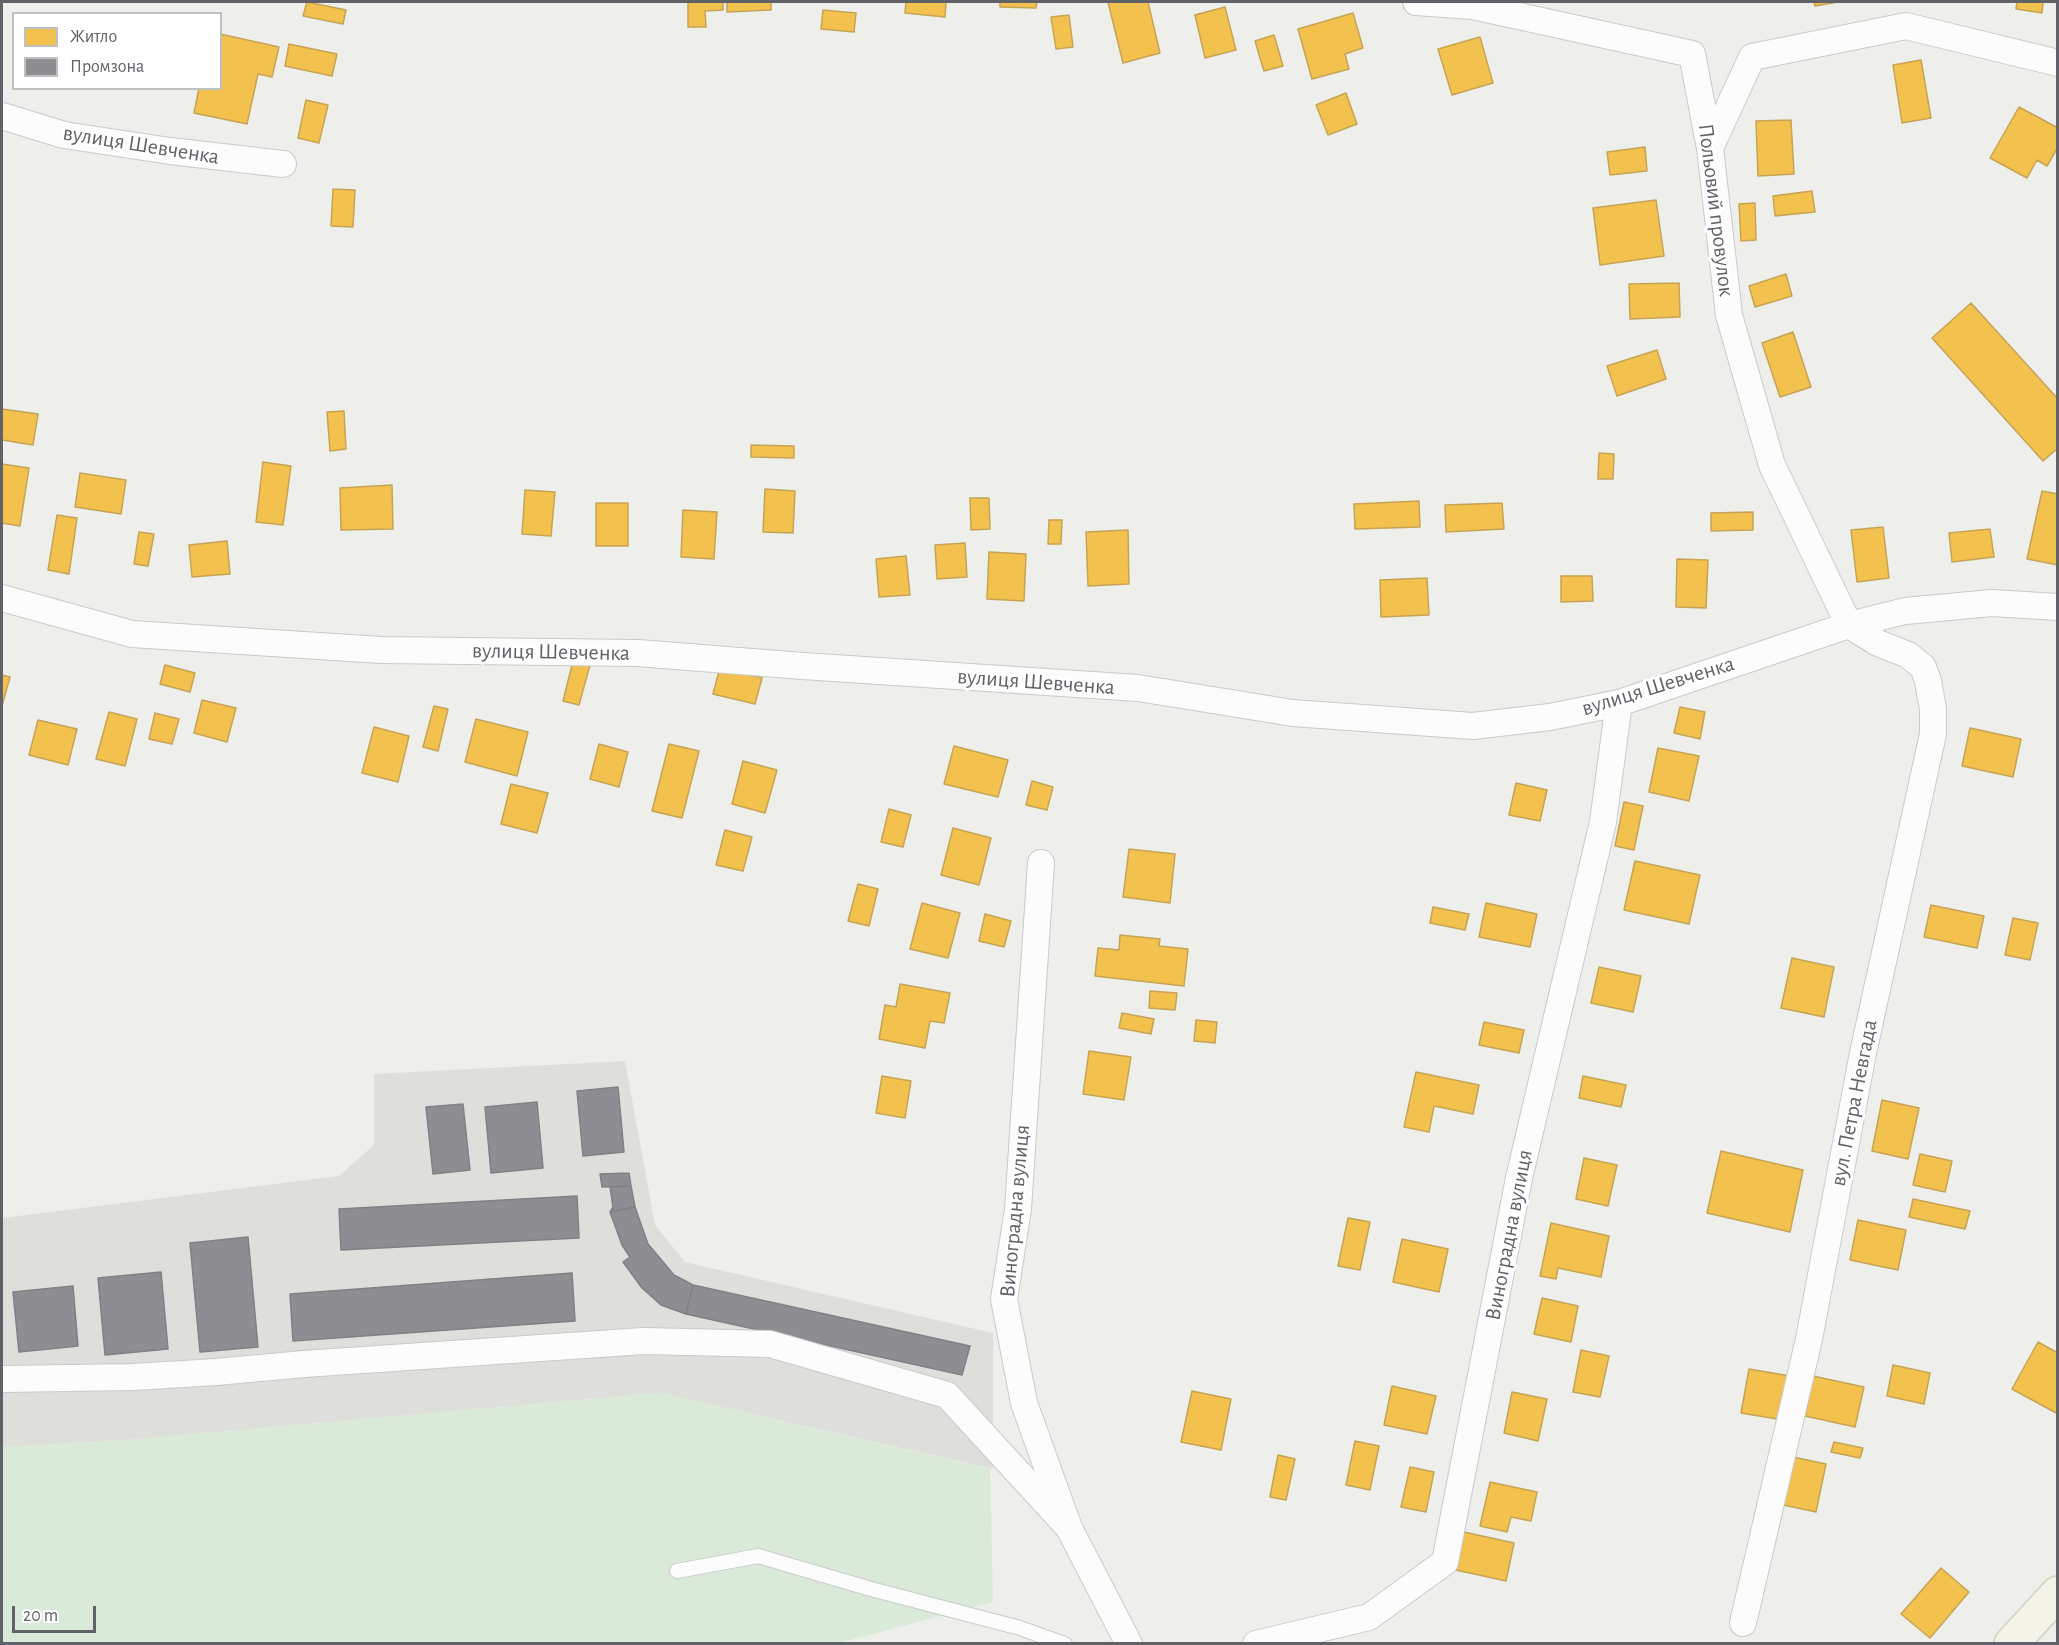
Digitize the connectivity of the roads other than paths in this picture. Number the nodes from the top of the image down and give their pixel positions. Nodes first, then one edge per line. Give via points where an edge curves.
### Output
1 (1416, 2) edge
2 (2058, 63) edge
3 (2, 116) edge
4 (1710, 148) junction
5 (283, 164) dead end
6 (2, 598) edge
7 (2058, 607) edge
8 (1849, 625) junction
9 (1619, 703) junction
10 (1041, 863) dead end
11 (2, 1379) edge
12 (1069, 1528) junction
13 (677, 1570) dead end
14 (2058, 1593) edge
15 (1743, 1623) dead end
16 (1065, 1644) edge
17 (1129, 1644) edge
18 (1256, 1644) edge
19 (2011, 1644) edge

1 - 4 street, Польовий провулок via 1473,6 1692,54
2 - 4 street via 1906,26 1752,57
3 - 5 street, вулиця Шевченка via 64,135
4 - 8 street, Польовий провулок via 1729,315 1772,465
6 - 9 street, вулиця Шевченка via 132,634 381,650 639,653 1138,688 1293,713 1473,726 1550,717
7 - 8 street, вулиця Шевченка via 1992,603 1905,611
8 - 9 street, вулиця Шевченка
8 - 15 street, вул. Петра Невгада via 1908,655 1923,667 1933,709 1933,734 1863,1053 1809,1340
9 - 18 street, Виноградна вулиця via 1602,822 1520,1178 1445,1562 1369,1617
10 - 12 street, Виноградна вулиця via 1018,1209 1004,1299 1024,1403
11 - 12 street via 181,1374 644,1341 770,1344 947,1395
12 - 17 street, Виноградна вулиця
13 - 16 lane via 758,1556
14 - 19 main road

